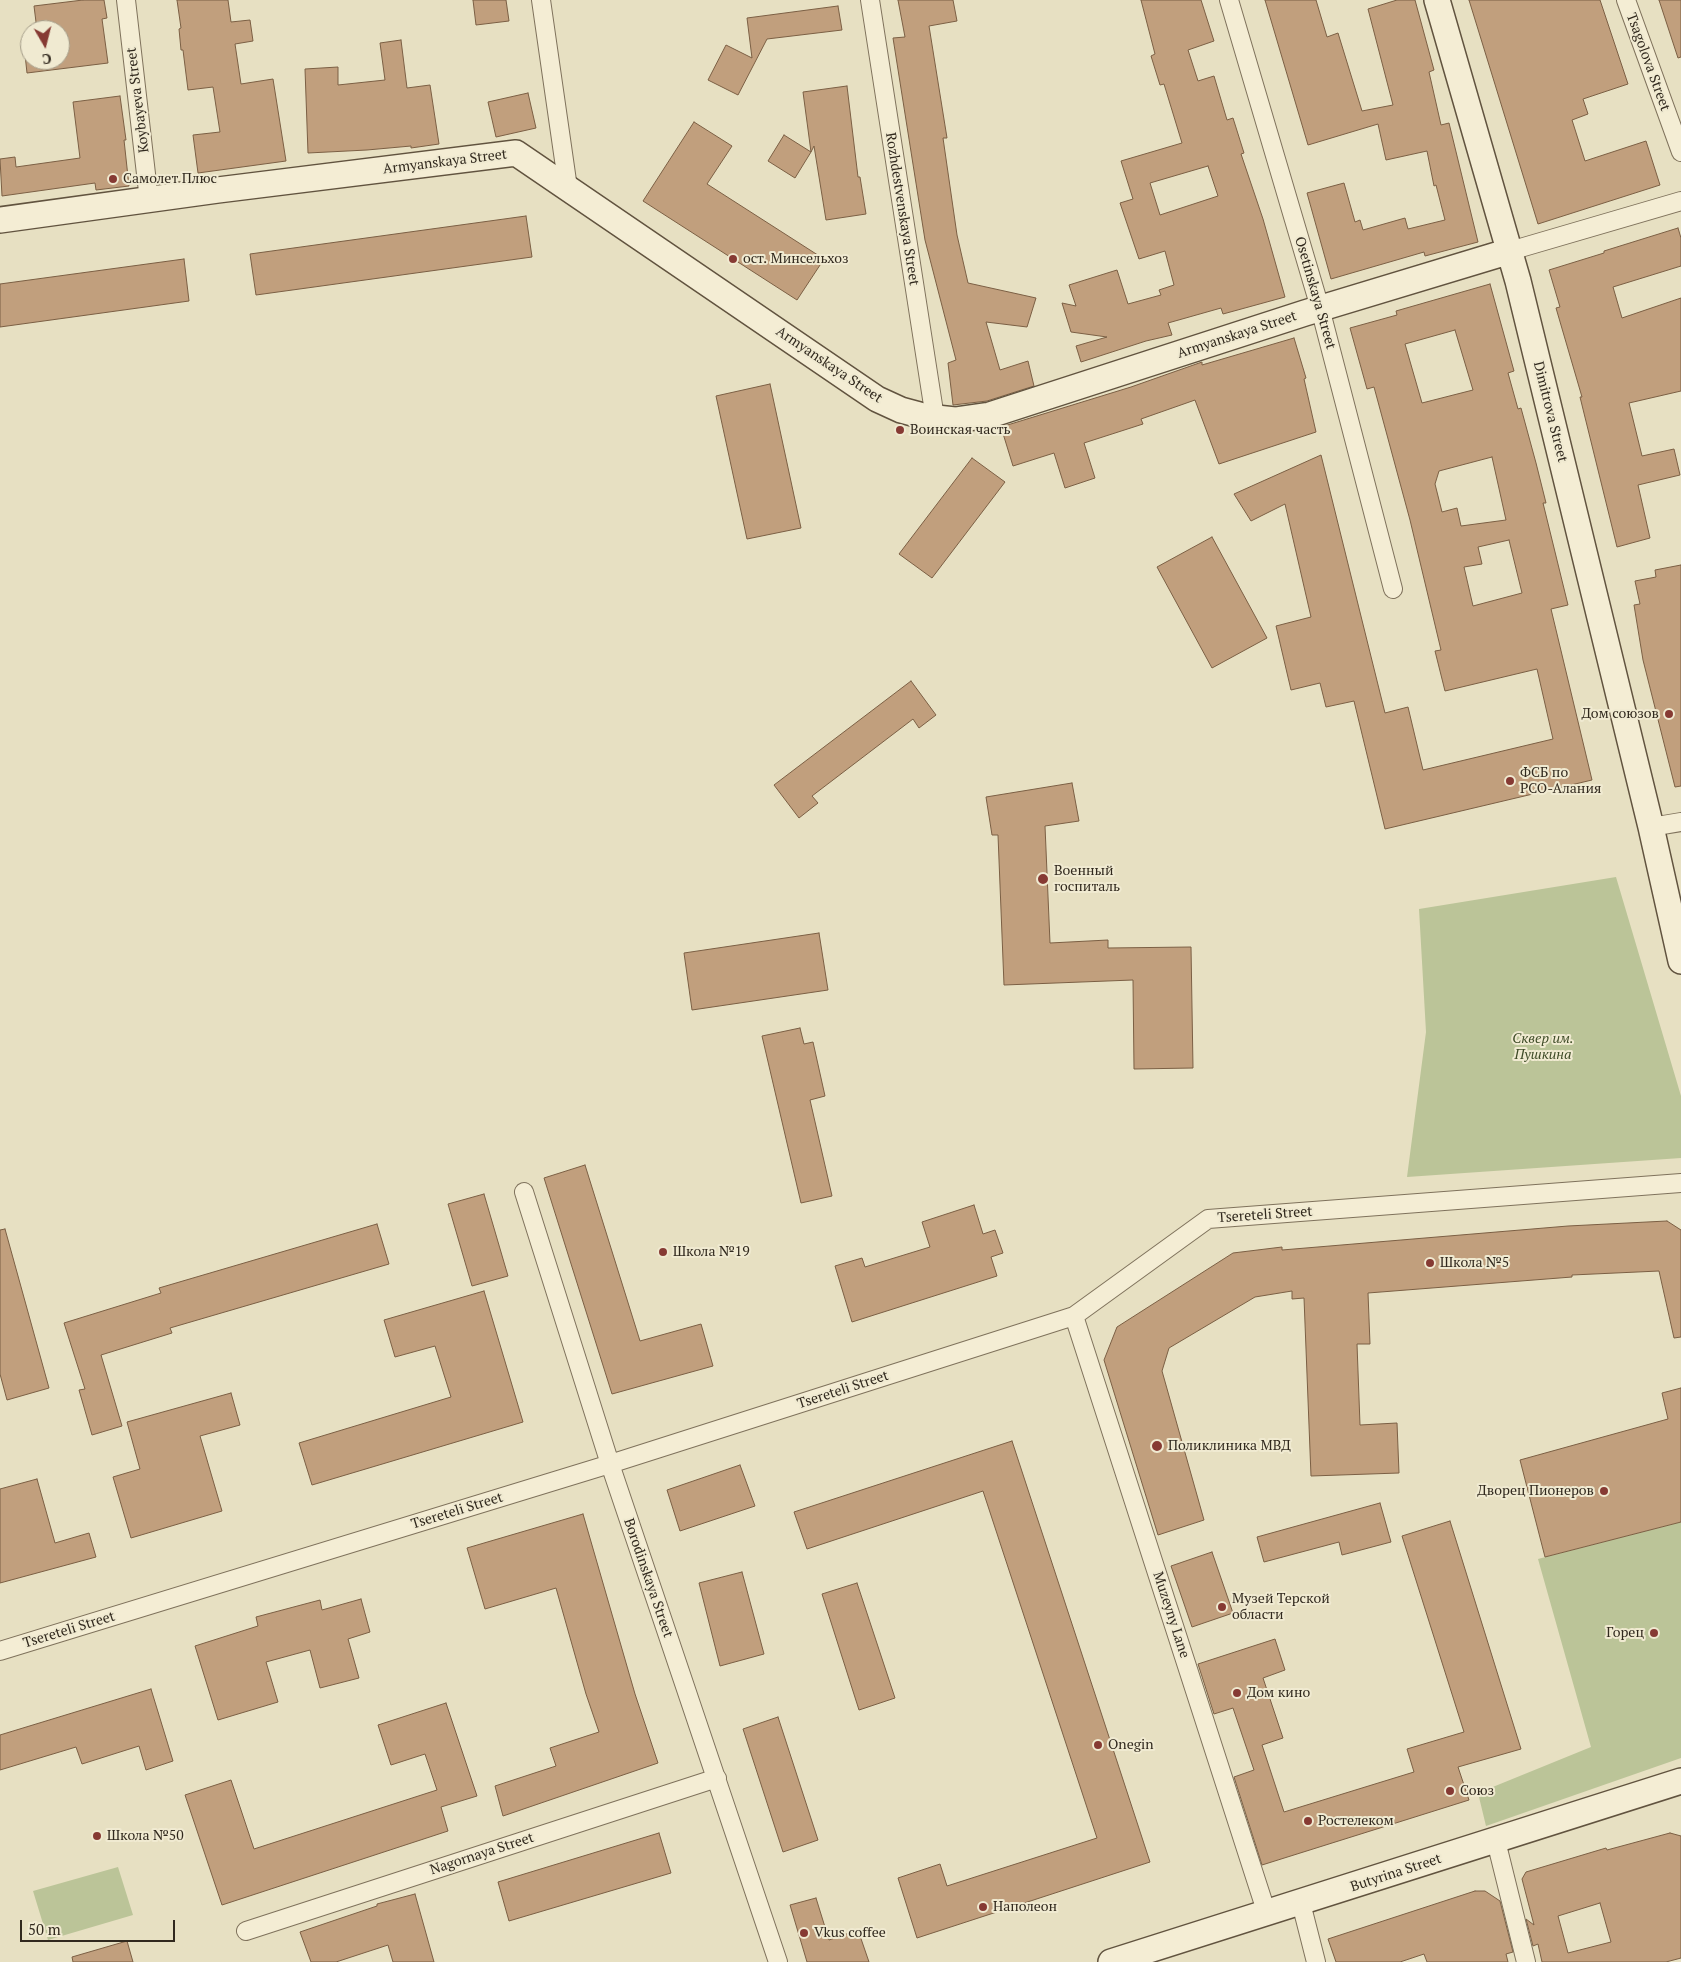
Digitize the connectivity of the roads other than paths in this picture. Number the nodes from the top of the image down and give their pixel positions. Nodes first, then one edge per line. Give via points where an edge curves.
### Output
1 (126, 0) edge
2 (541, 0) edge
3 (870, 0) edge
4 (1229, 0) edge
5 (1437, 0) edge
6 (1626, 0) edge
7 (1681, 152) edge
8 (568, 188) junction
9 (149, 200) junction
10 (1681, 200) edge
11 (0, 220) edge
12 (1510, 251) junction
13 (1320, 308) junction
14 (935, 418) junction
15 (1393, 589) dead end
16 (1681, 822) edge
17 (1651, 826) junction
18 (1681, 961) edge
19 (1681, 1183) edge
20 (524, 1192) dead end
21 (1074, 1316) junction
22 (610, 1464) junction
23 (0, 1651) edge
24 (717, 1778) junction
25 (1681, 1782) edge
26 (1496, 1841) junction
27 (1301, 1903) junction
28 (1267, 1914) junction
29 (246, 1931) dead end
30 (778, 1962) edge
31 (1111, 1962) edge
32 (1316, 1962) edge
33 (1526, 1962) edge

1 - 9 street, Koybayeva Street
2 - 8 street
3 - 14 street, Rozhdestvenskaya Street
4 - 13 street, Osetinskaya Street
5 - 12 main road, Dimitrova Street
6 - 7 street, Tsagolova Street
8 - 9 main road, Armyanskaya Street via 516,153
8 - 14 main road, Armyanskaya Street via 877,399 901,410
9 - 11 main road, Armyanskaya Street
10 - 12 street, Armyanskaya Street
12 - 13 main road, Armyanskaya Street
12 - 17 main road, Dimitrova Street
13 - 14 main road, Armyanskaya Street via 990,415 955,420
13 - 15 street, Osetinskaya Street
16 - 17 street
17 - 18 main road, Dimitrova Street
19 - 21 street, Tsereteli Street via 1208,1219
20 - 22 street, Borodinskaya Street
21 - 22 street, Tsereteli Street
21 - 28 street, Muzeyny Lane
22 - 23 street, Tsereteli Street
22 - 24 street, Borodinskaya Street
24 - 29 street, Nagornaya Street
24 - 30 street, Borodinskaya Street
25 - 26 main road, Butyrina Street
26 - 27 main road, Butyrina Street
26 - 33 street
27 - 28 main road, Butyrina Street
27 - 32 street
28 - 31 main road, Butyrina Street

